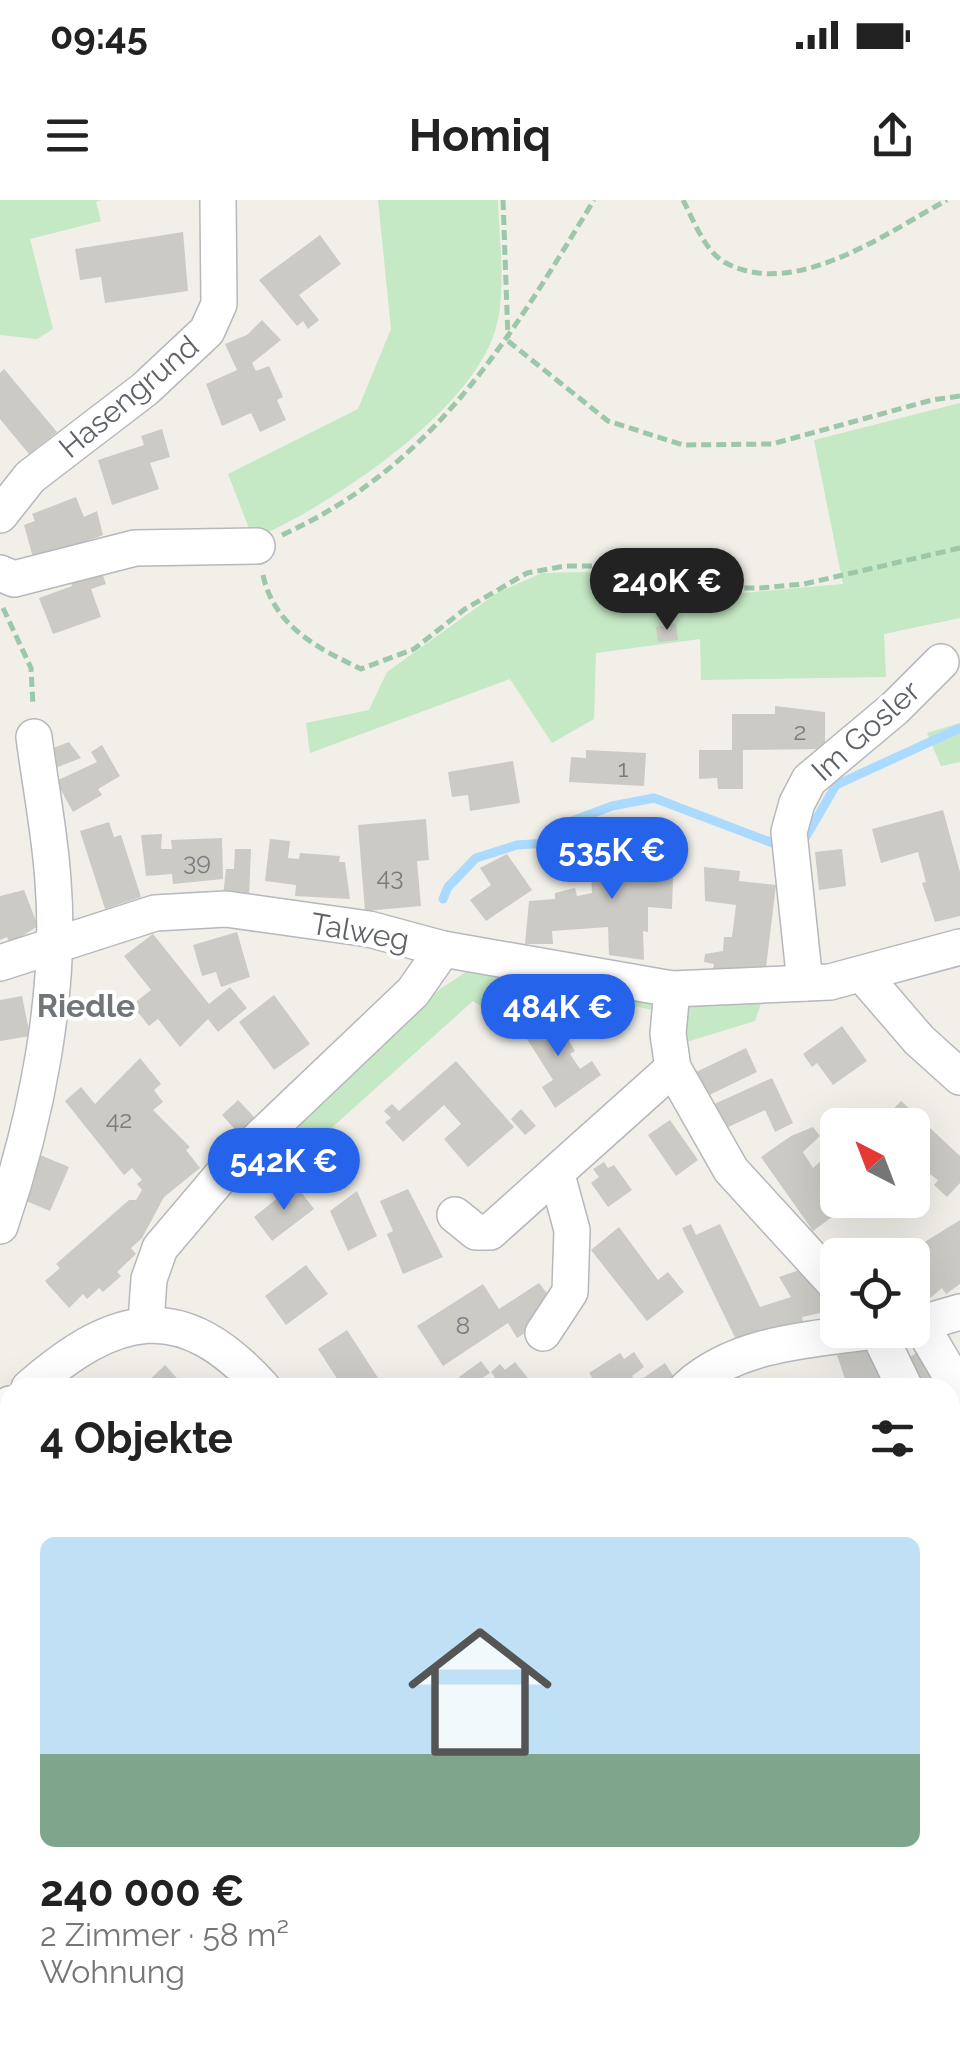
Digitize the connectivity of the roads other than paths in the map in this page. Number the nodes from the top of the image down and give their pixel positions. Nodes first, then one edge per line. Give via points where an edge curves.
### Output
1 (218, 200) edge
2 (0, 515) edge
3 (258, 546) road end
4 (0, 573) edge
5 (941, 662) dead end
6 (34, 737) road end
7 (54, 946) junction
8 (960, 947) edge
9 (444, 949) junction
10 (0, 963) edge
11 (863, 975) junction
12 (805, 982) junction
13 (672, 989) junction
14 (673, 1068) junction
15 (960, 1077) edge
16 (557, 1176) junction
17 (455, 1215) dead end
18 (0, 1226) edge
19 (820, 1268) edge
20 (960, 1312) edge
21 (146, 1322) junction
22 (930, 1322) edge
23 (544, 1334) dead end
24 (820, 1341) edge
25 (930, 1345) edge
26 (887, 1348) edge
27 (40, 1378) edge
28 (252, 1378) edge
29 (698, 1378) edge
30 (901, 1378) edge
31 (952, 1378) edge

1 - 2 street, Hasengrund via 219,304 207,332 30,477
3 - 4 street via 135,548 14,578
5 - 12 street, Im Gosler via 820,770 797,803 789,832
6 - 7 street via 54,882
7 - 9 street, Talweg via 155,913 226,909 369,929
7 - 10 street, Talweg
7 - 18 street via 36,1101
8 - 11 street, Talweg
9 - 13 street, Talweg
9 - 21 street via 412,992 227,1170 160,1248 149,1279
11 - 12 street, Talweg
11 - 15 street
12 - 13 street, Talweg
13 - 14 street
14 - 16 street
14 - 19 street via 731,1170
16 - 17 street via 490,1232 476,1232
16 - 23 street via 572,1230 570,1292
20 - 22 street
21 - 27 street via 100,1337
21 - 28 street via 201,1334
24 - 29 street via 736,1356
25 - 31 street
26 - 30 street

